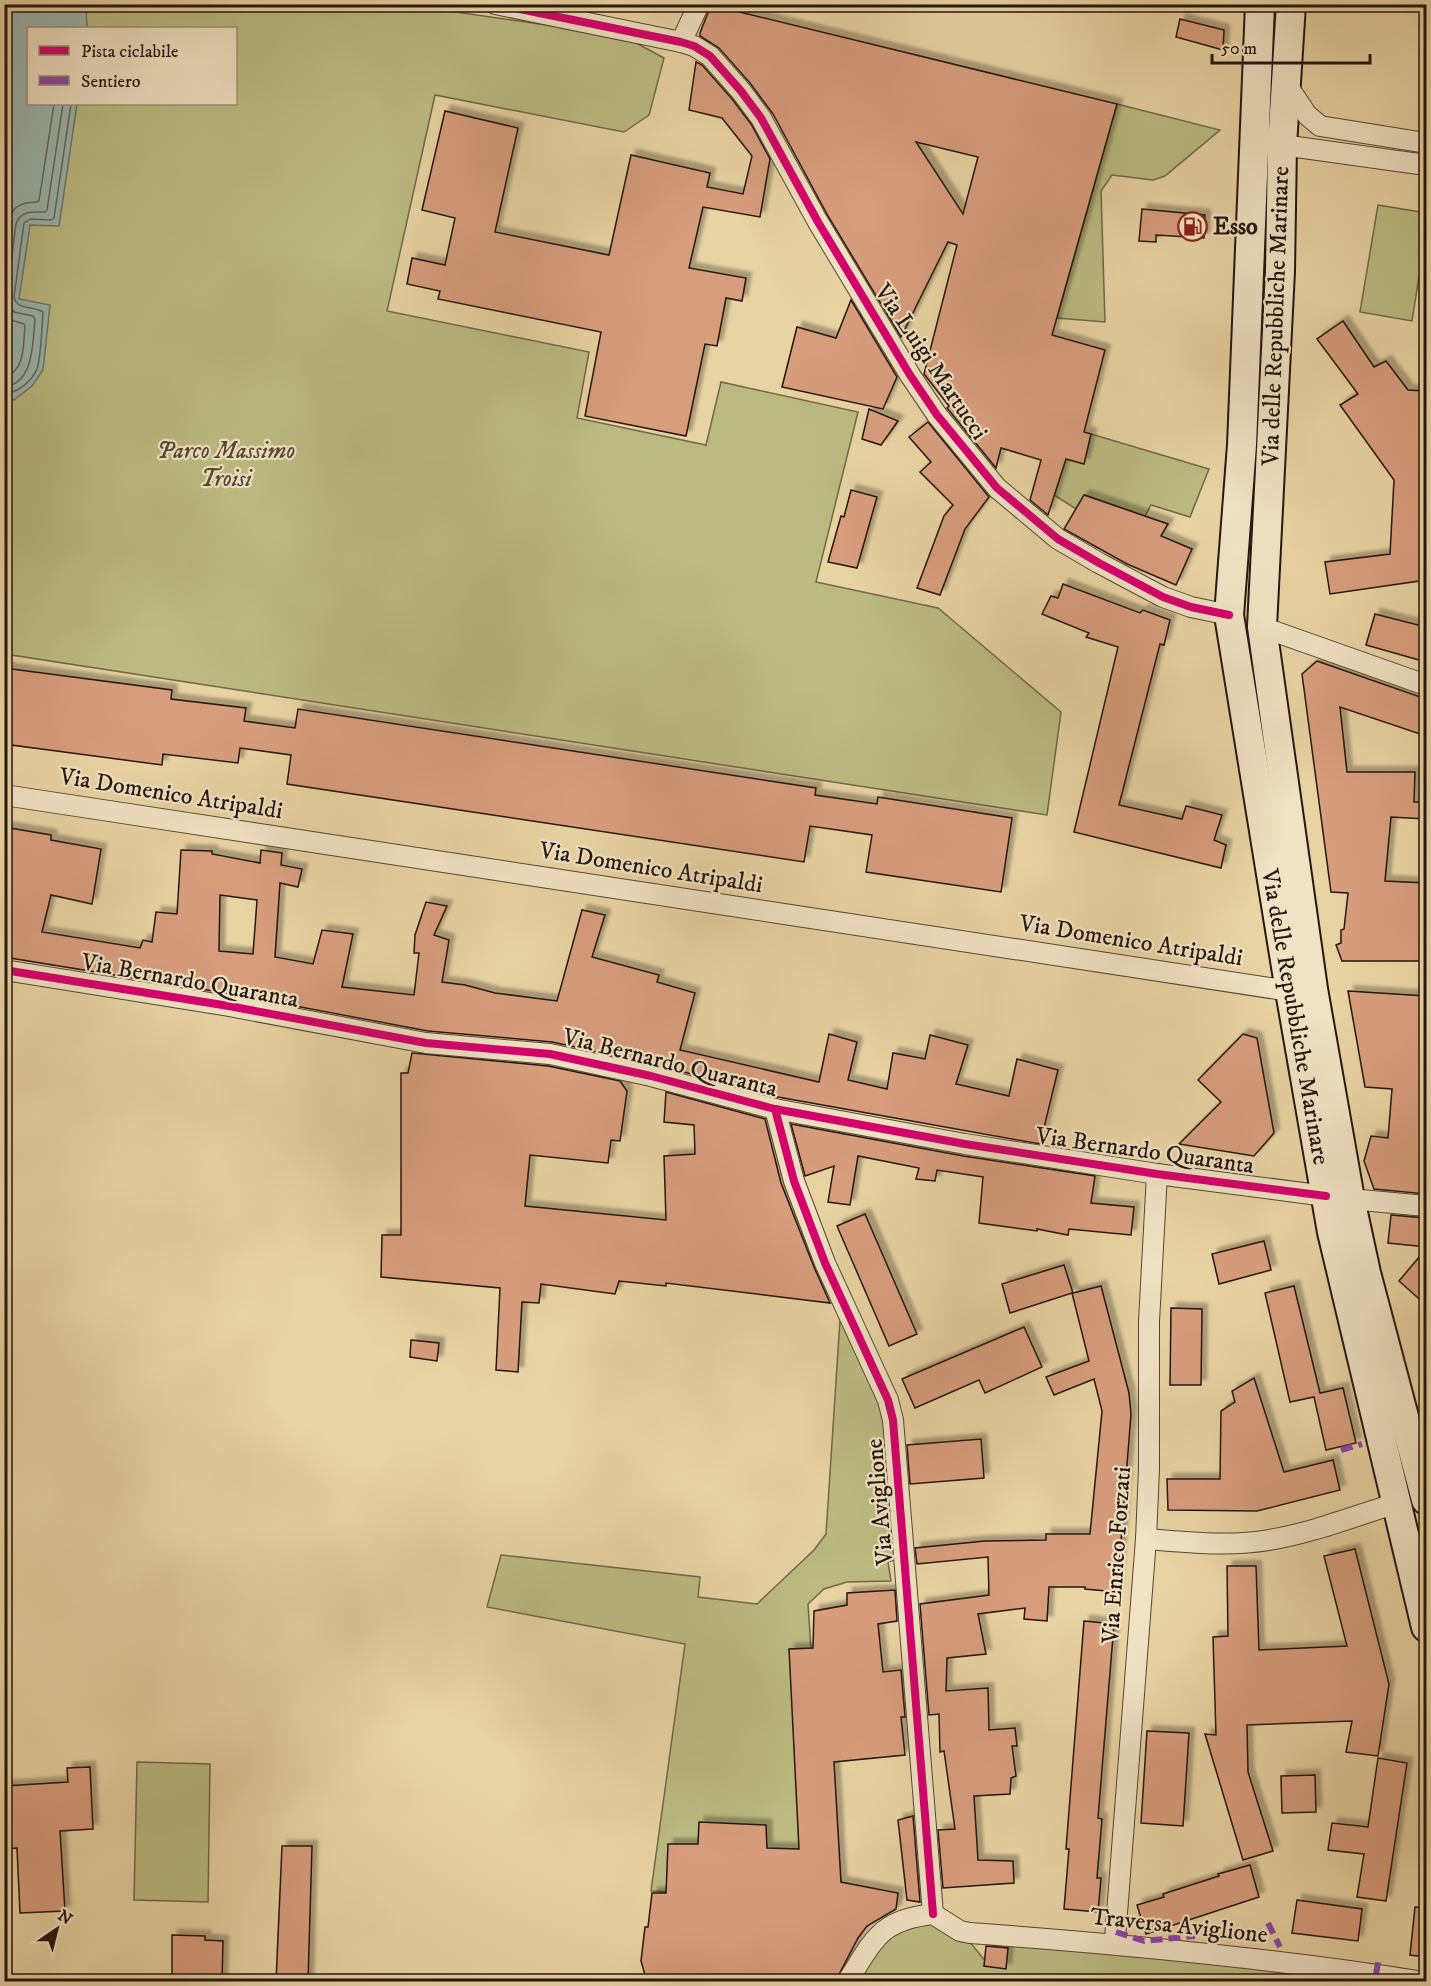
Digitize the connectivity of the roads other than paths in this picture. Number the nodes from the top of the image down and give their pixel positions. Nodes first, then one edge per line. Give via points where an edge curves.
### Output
1 (495, 4) edge
2 (699, 4) edge
3 (1260, 4) edge
4 (1291, 4) edge
5 (681, 42) junction
6 (1287, 85) junction
7 (1320, 126) junction
8 (1255, 132) junction
9 (1283, 135) junction
10 (1426, 143) edge
11 (1426, 165) edge
12 (1229, 615) junction
13 (1262, 627) junction
14 (1426, 685) edge
15 (4, 795) edge
16 (4, 970) edge
17 (1301, 990) junction
18 (775, 1109) junction
19 (1157, 1174) junction
20 (1338, 1197) junction
21 (1426, 1206) edge
22 (1426, 1500) edge
23 (1397, 1503) junction
24 (1146, 1539) junction
25 (1426, 1627) edge
26 (933, 1914) junction
27 (1115, 1939) dead end
28 (847, 1982) edge
29 (1424, 1982) edge

1 - 5 street, Via Luigi Martucci
2 - 5 street
3 - 8 main road, Via delle Repubbliche Marinare
4 - 6 main road, Via delle Repubbliche Marinare
5 - 12 street, Via Luigi Martucci via 710,57 761,118 910,375 997,488 1058,539 1099,563 1163,597
6 - 7 street via 1307,115
6 - 9 main road, Via delle Repubbliche Marinare
7 - 9 street
7 - 10 street
8 - 9 street
8 - 12 main road, Via delle Repubbliche Marinare via 1242,445
9 - 11 street
9 - 13 main road, Via delle Repubbliche Marinare
12 - 13 main road
12 - 17 main road, Via delle Repubbliche Marinare
13 - 14 street
13 - 17 main road, Via delle Repubbliche Marinare
15 - 17 street, Via Domenico Atripaldi
16 - 18 street, Via Bernardo Quaranta via 426,1043 550,1053
17 - 20 main road, Via delle Repubbliche Marinare
18 - 19 street, Via Bernardo Quaranta
18 - 26 street, Via Aviglione via 794,1181 825,1263 888,1400 893,1420
19 - 20 street, Via Bernardo Quaranta
19 - 24 street, Via Enrico Forzati via 1149,1321
20 - 21 street, Via Bernardo Quaranta
20 - 22 main road, Via delle Repubbliche Marinare via 1366,1273
20 - 23 main road, Via delle Repubbliche Marinare via 1332,1232
23 - 24 street via 1269,1540 1237,1543
23 - 25 main road, Via delle Repubbliche Marinare
24 - 27 street, Via Enrico Forzati
26 - 28 street via 904,1918 889,1926 872,1942
26 - 29 street, Traversa Aviglione via 970,1933 1323,1966

